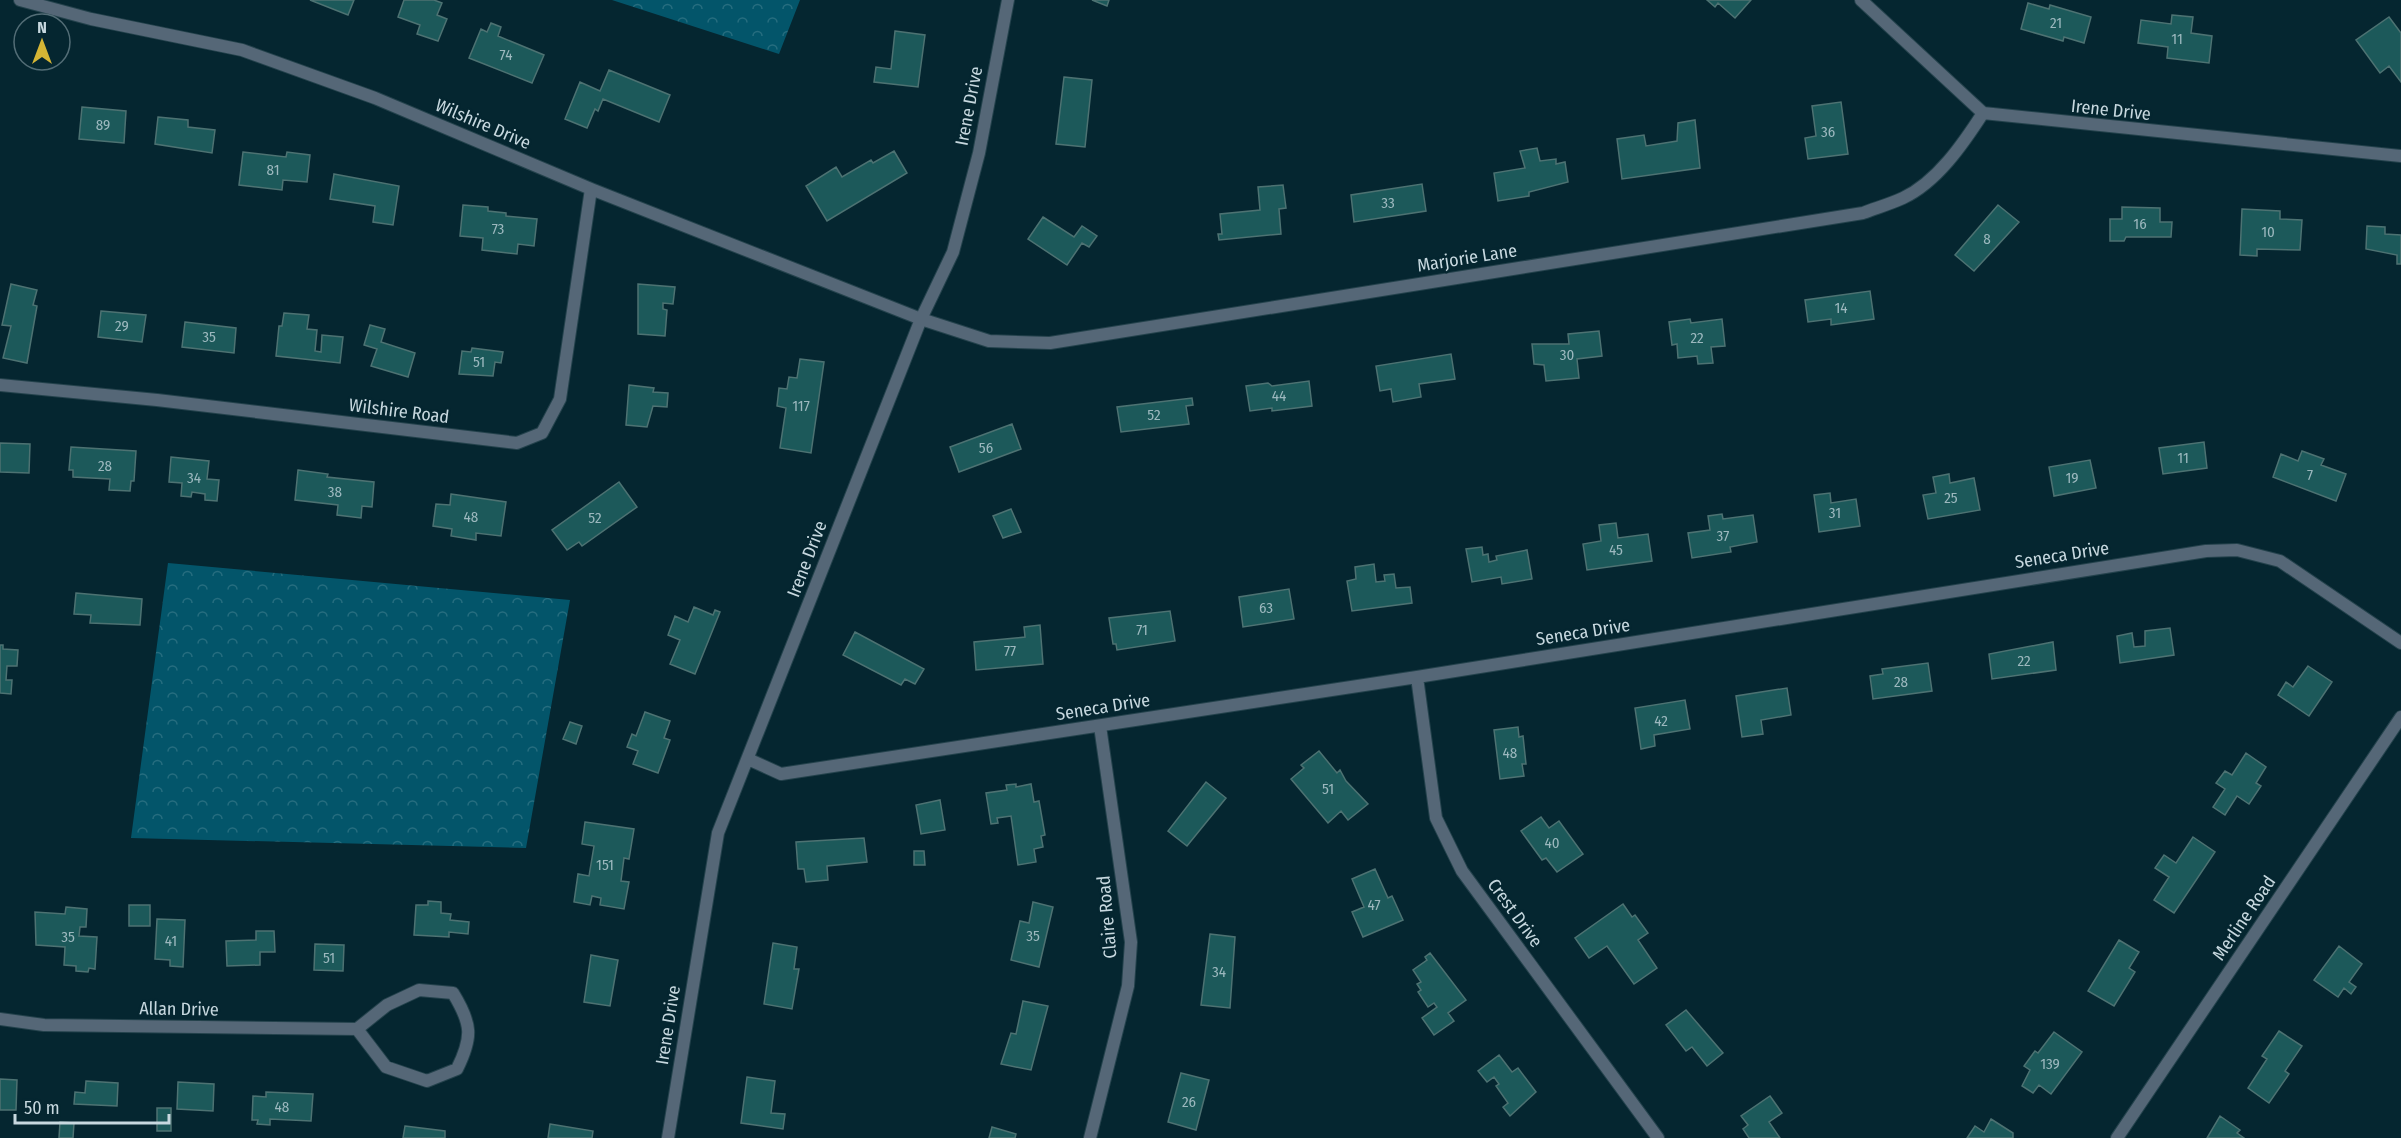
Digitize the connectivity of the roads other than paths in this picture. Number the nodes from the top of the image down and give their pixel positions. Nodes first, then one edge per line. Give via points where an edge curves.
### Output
1 (20, 0) edge
2 (1008, 0) edge
3 (1861, 0) edge
4 (1983, 113) junction
5 (2401, 156) edge
6 (591, 189) junction
7 (921, 320) junction
8 (0, 385) edge
9 (2401, 643) edge
10 (1418, 677) junction
11 (2401, 717) edge
12 (1100, 726) junction
13 (748, 759) junction
14 (0, 1019) edge
15 (357, 1029) junction
16 (668, 1138) edge
17 (1090, 1138) edge
18 (1658, 1138) edge
19 (2116, 1138) edge

1 - 6 street, Wilshire Drive via 242,50 375,98
2 - 7 street, Irene Drive via 979,153 953,252
3 - 4 street
4 - 5 street, Irene Drive
4 - 7 street, Marjorie Lane via 1964,143 1931,178 1904,198 1863,213 1050,343 990,341
6 - 7 street, Wilshire Drive
6 - 8 street, Wilshire Road via 560,399 542,433 516,444
7 - 13 street, Irene Drive
9 - 10 street, Seneca Drive via 2280,561 2237,550 2153,558
10 - 12 street, Seneca Drive
10 - 18 street, Crest Drive via 1436,818 1462,871
11 - 19 street, Merline Road
12 - 13 street, Seneca Drive via 781,774
12 - 17 street, Claire Road via 1131,942 1128,986
13 - 16 street, Irene Drive via 718,833
14 - 15 street, Allan Drive via 44,1025
15 - 15 street via 387,1005 419,990 453,993 467,1016 469,1044 458,1070 427,1081 386,1067

